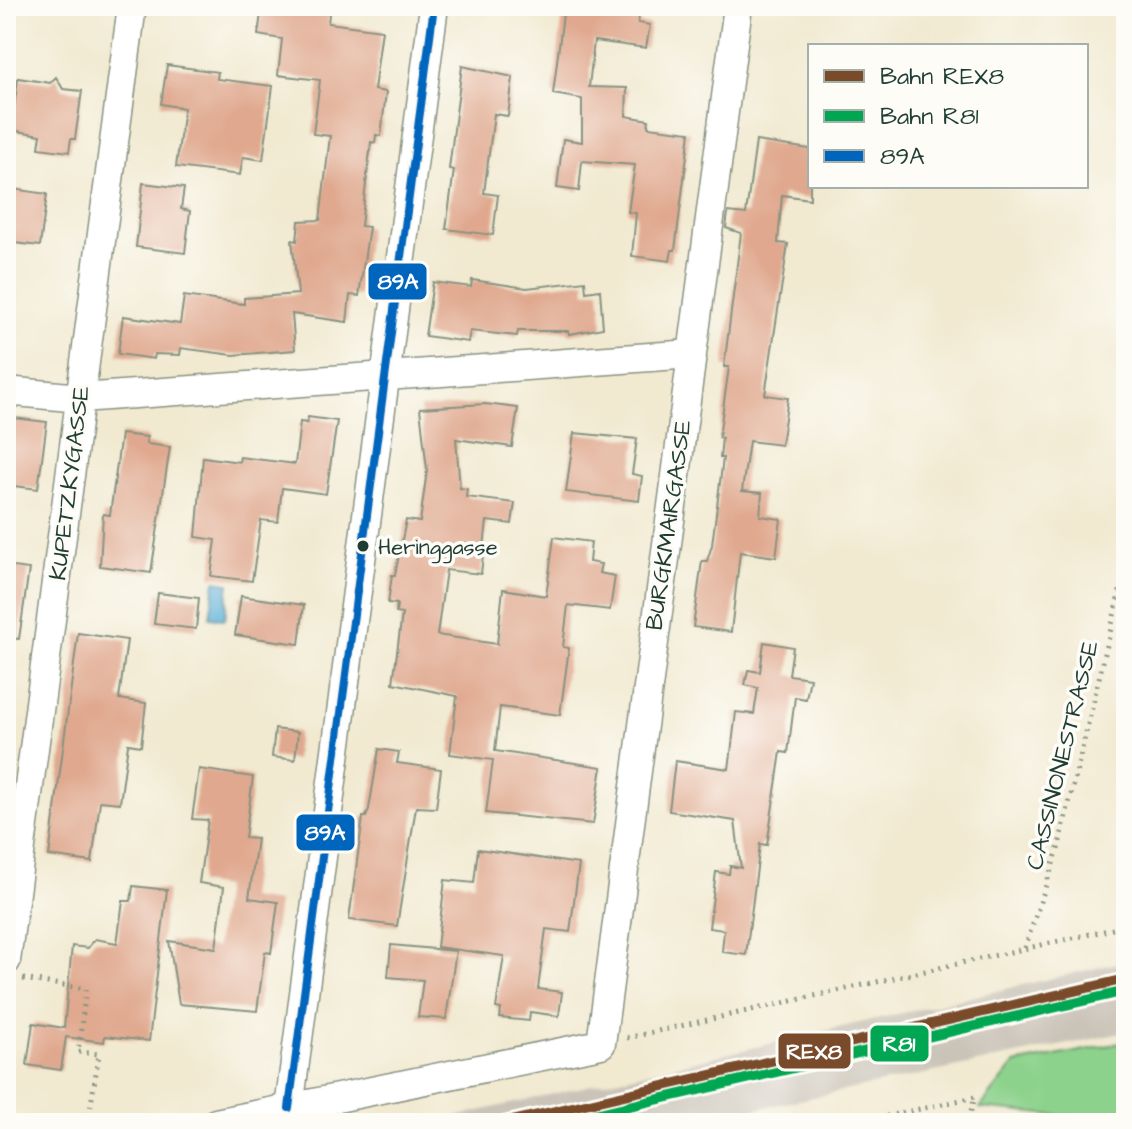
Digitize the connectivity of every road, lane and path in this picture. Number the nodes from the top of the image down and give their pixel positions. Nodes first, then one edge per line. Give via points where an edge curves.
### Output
1 (132, 6) edge
2 (434, 6) edge
3 (738, 6) edge
4 (692, 354) junction
5 (386, 377) junction
6 (6, 391) edge
7 (80, 398) junction
8 (1126, 566) edge
9 (1126, 926) edge
10 (1025, 949) junction
11 (13, 970) edge
12 (601, 1044) junction
13 (289, 1108) junction
14 (88, 1123) edge
15 (216, 1123) edge
16 (855, 1123) edge
17 (968, 1123) edge

1 - 7 street, KUPETZKYGASSE
2 - 5 street
3 - 4 street, BURGKMAIRGASSE
4 - 5 street
4 - 12 street, BURGKMAIRGASSE
5 - 7 street
5 - 13 street
6 - 7 street
7 - 11 street, KUPETZKYGASSE
8 - 10 path, CASSINONESTRASSE via 1058,849
9 - 10 path
10 - 12 path
11 - 14 path via 86,989 78,1052 99,1054
12 - 13 street
13 - 15 street
16 - 17 path via 975,1097

